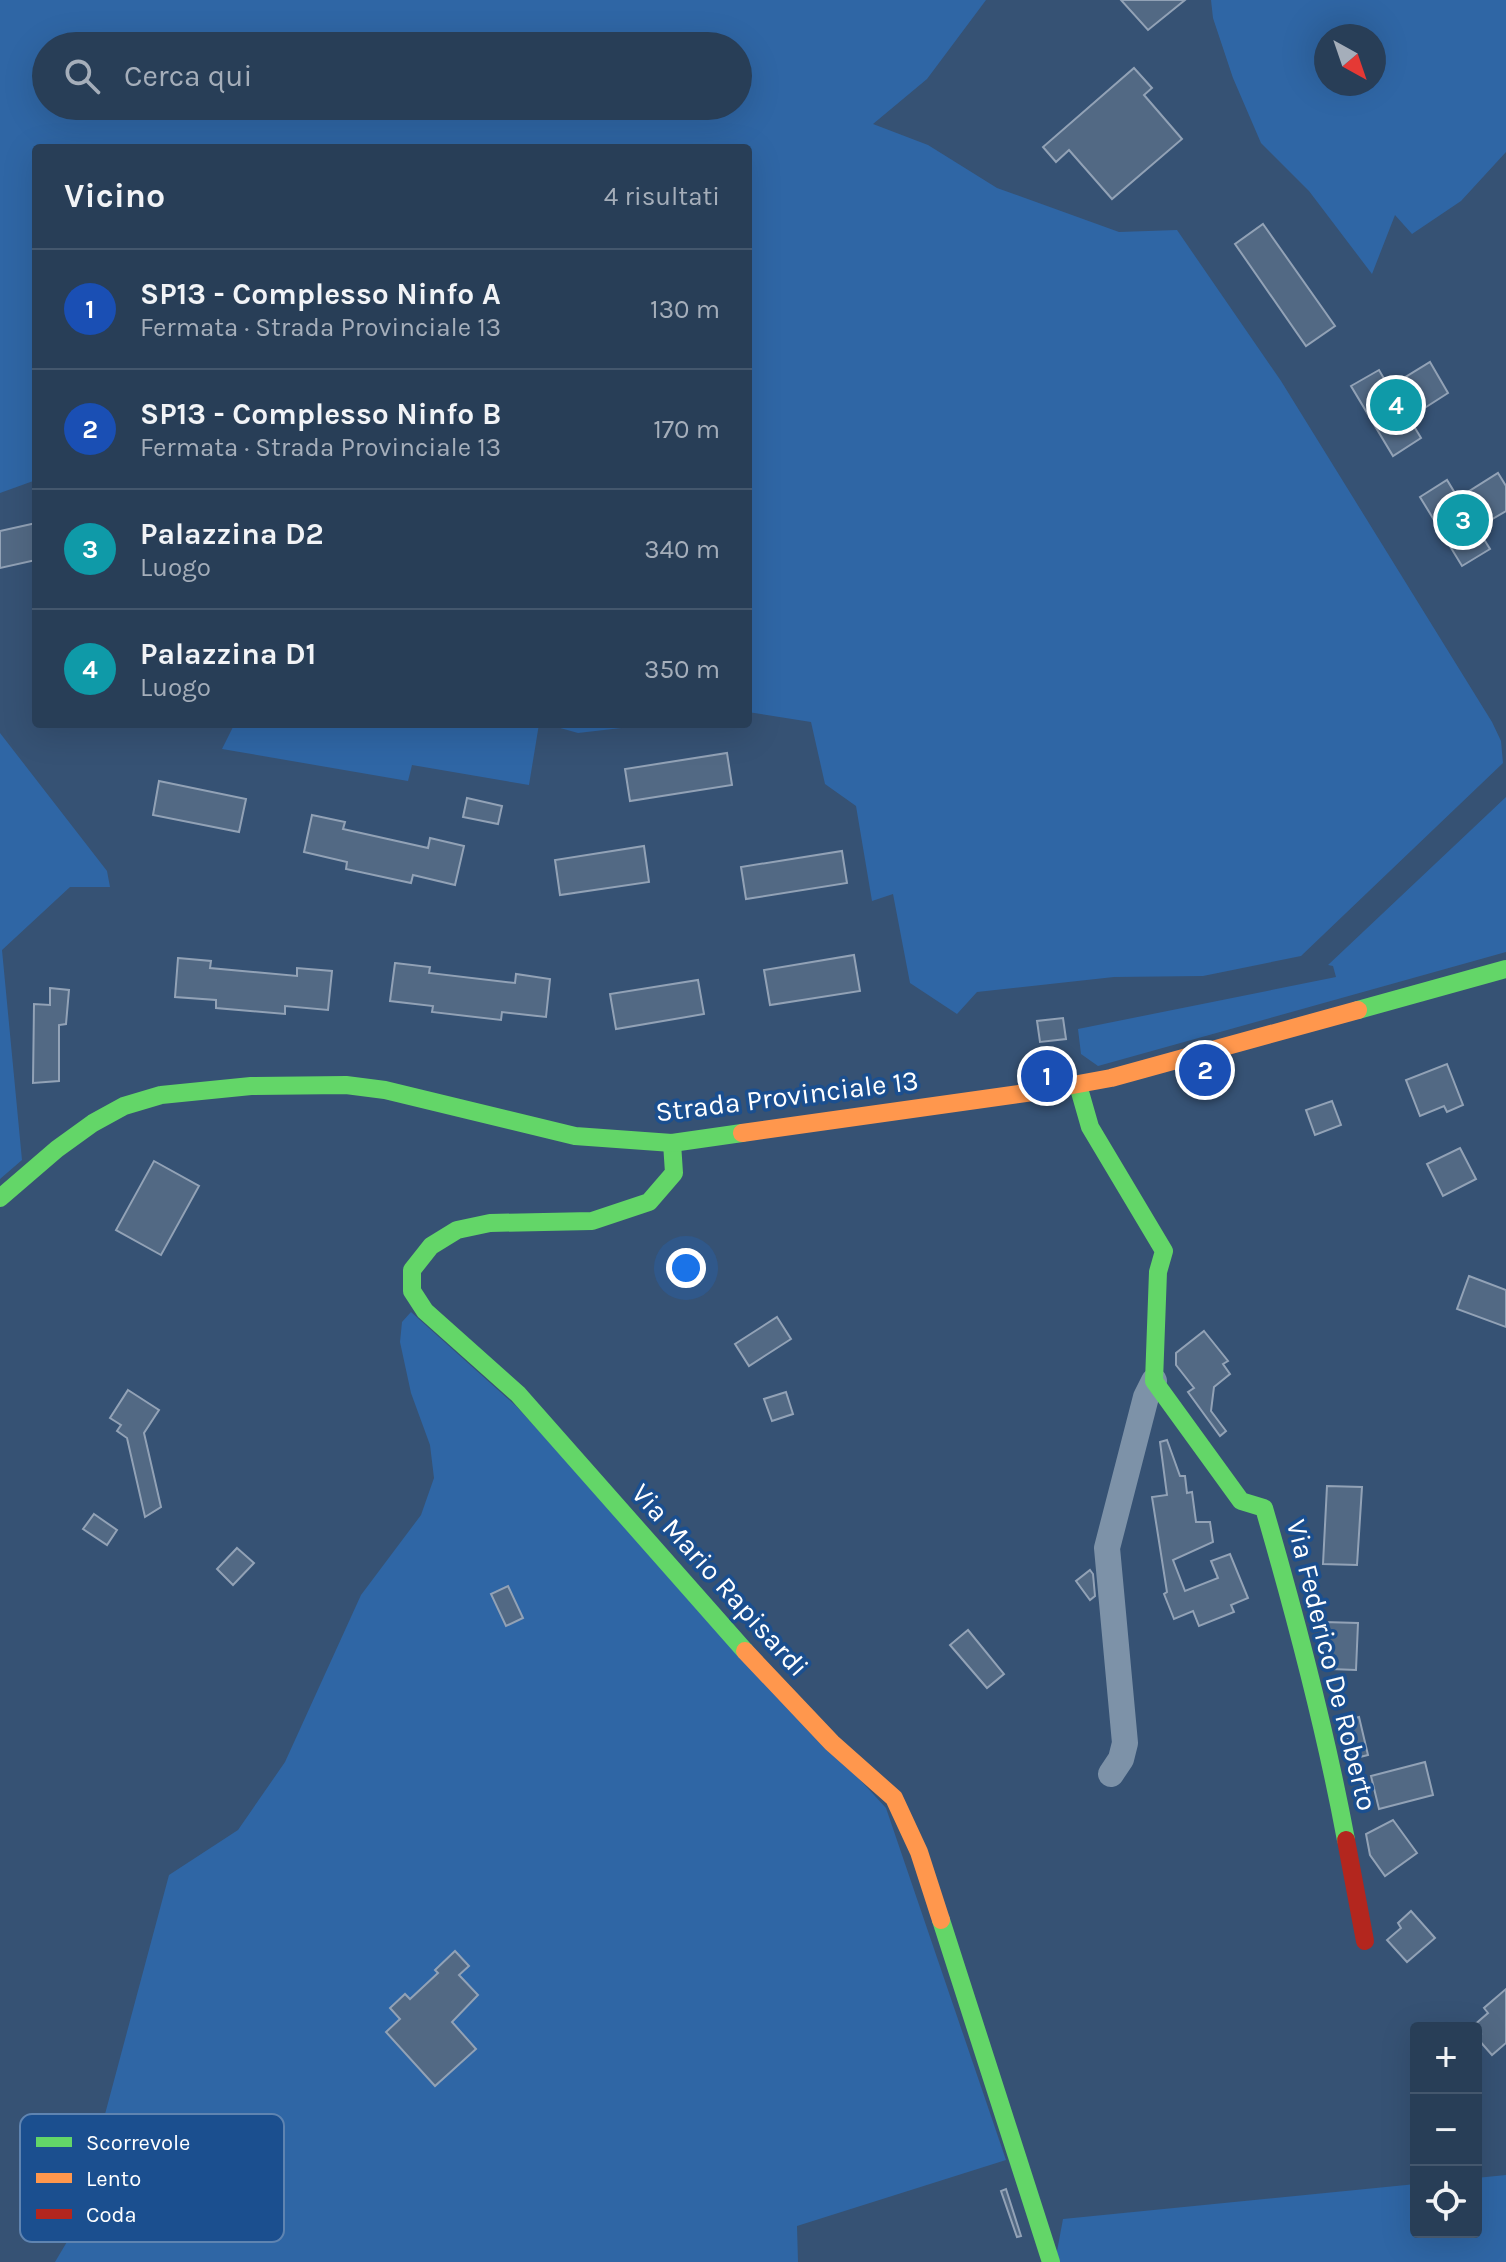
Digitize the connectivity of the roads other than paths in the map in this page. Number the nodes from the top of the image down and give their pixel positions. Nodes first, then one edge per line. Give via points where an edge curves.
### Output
1 (1506, 969) edge
2 (1078, 1085) junction
3 (672, 1143) junction
4 (0, 1198) edge
5 (1154, 1381) junction
6 (1111, 1774) dead end
7 (1365, 1941) dead end
8 (1051, 2262) edge

1 - 2 street, Strada Provinciale 13
2 - 3 street, Strada Provinciale 13
2 - 5 street via 1090,1127 1164,1251 1158,1272
3 - 4 street, Strada Provinciale 13 via 575,1136 385,1090 251,1086 161,1095 124,1106 57,1149
3 - 8 street, Via Mario Rapisardi via 674,1173 649,1202 592,1221 490,1223 457,1230 431,1246 412,1270 412,1291 425,1311 518,1394 710,1614 832,1743 894,1798 919,1852
5 - 6 street via 1107,1548 1125,1743
5 - 7 street, Via Federico De Roberto via 1241,1501 1264,1508 1330,1755

